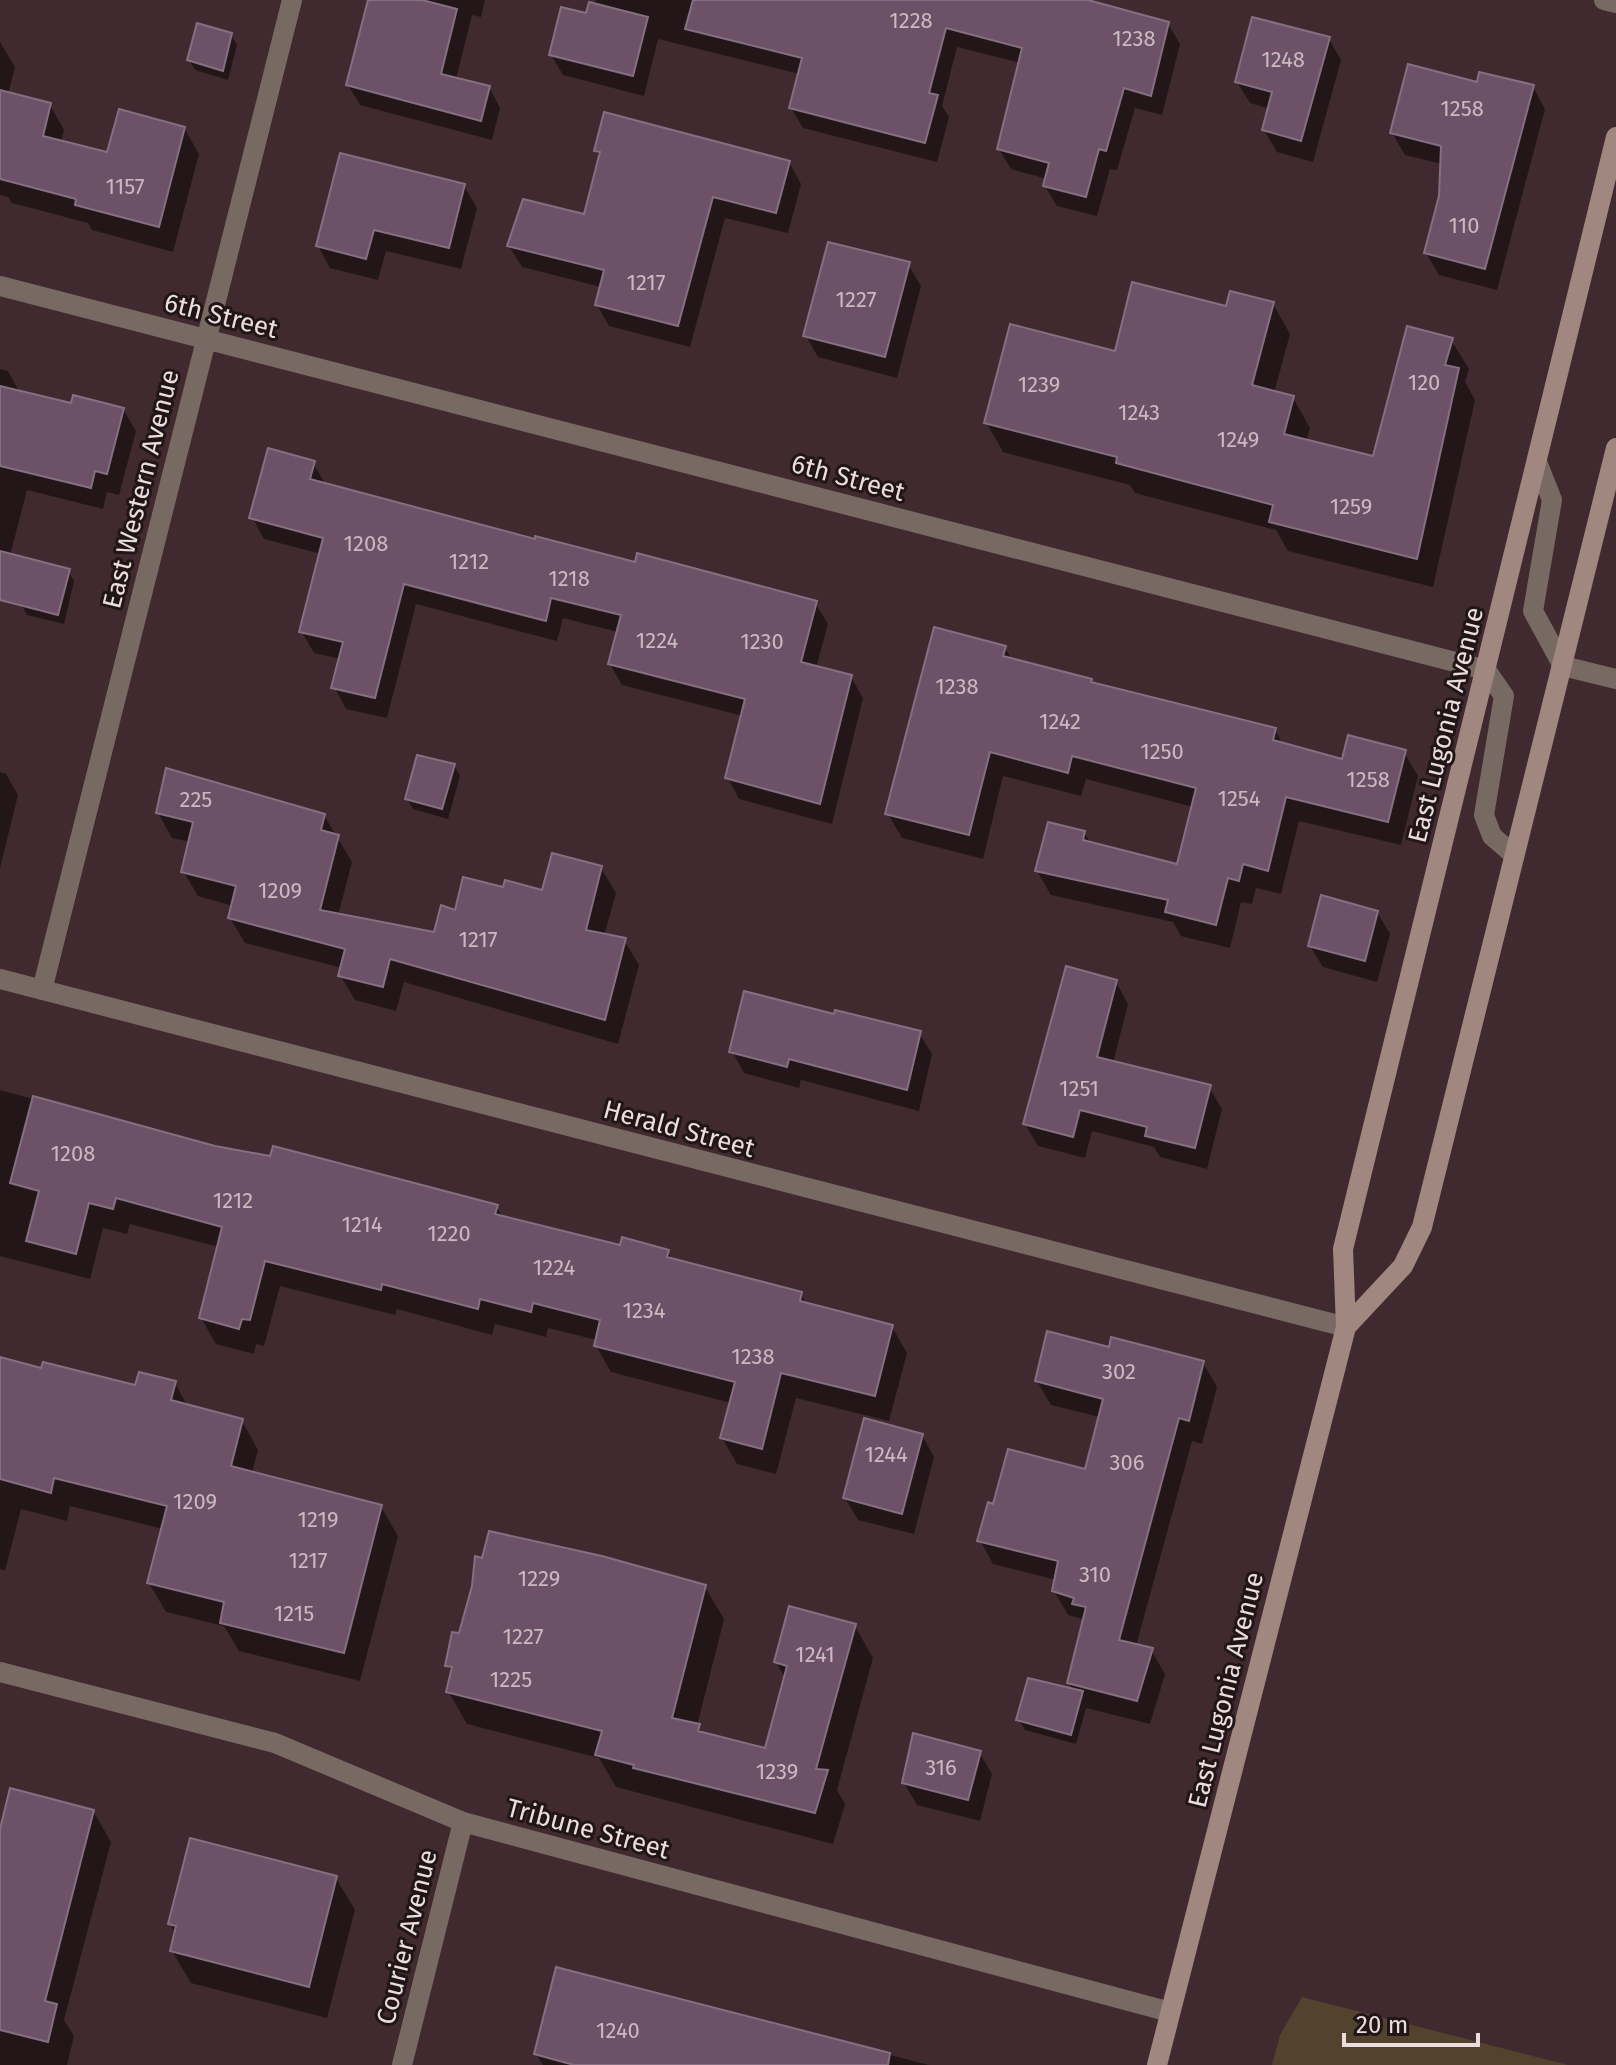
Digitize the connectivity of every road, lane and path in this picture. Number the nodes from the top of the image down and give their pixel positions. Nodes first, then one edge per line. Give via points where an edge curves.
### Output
1 (292, 0) edge
2 (1604, 0) edge
3 (1616, 3) edge
4 (1616, 137) edge
5 (0, 286) edge
6 (204, 338) junction
7 (1616, 448) edge
8 (1537, 462) junction
9 (1563, 666) junction
10 (1486, 670) junction
11 (1616, 679) edge
12 (1514, 855) junction
13 (0, 979) edge
14 (42, 990) junction
15 (1346, 1327) junction
16 (0, 1672) edge
17 (463, 1822) junction
18 (1170, 2012) junction
19 (402, 2065) edge
20 (1157, 2065) edge

1 - 6 street, East Western Avenue
2 - 3 street
4 - 8 main road, East Lugonia Avenue
5 - 6 street, 6th Street
6 - 10 street, 6th Street
6 - 14 street, East Western Avenue
7 - 9 main road, East Lugonia Avenue
8 - 9 street via 1552,500 1533,611
8 - 10 main road, East Lugonia Avenue
9 - 11 street
9 - 12 main road, East Lugonia Avenue
10 - 12 street via 1504,696 1484,815 1492,836
10 - 15 main road, East Lugonia Avenue via 1343,1249
12 - 15 main road, East Lugonia Avenue via 1422,1227 1403,1266
13 - 14 street, Herald Street
14 - 15 street, Herald Street
15 - 18 main road, East Lugonia Avenue
16 - 17 street, Tribune Street via 275,1743
17 - 18 street, Tribune Street
17 - 19 street, Courier Avenue
18 - 20 main road, East Lugonia Avenue

